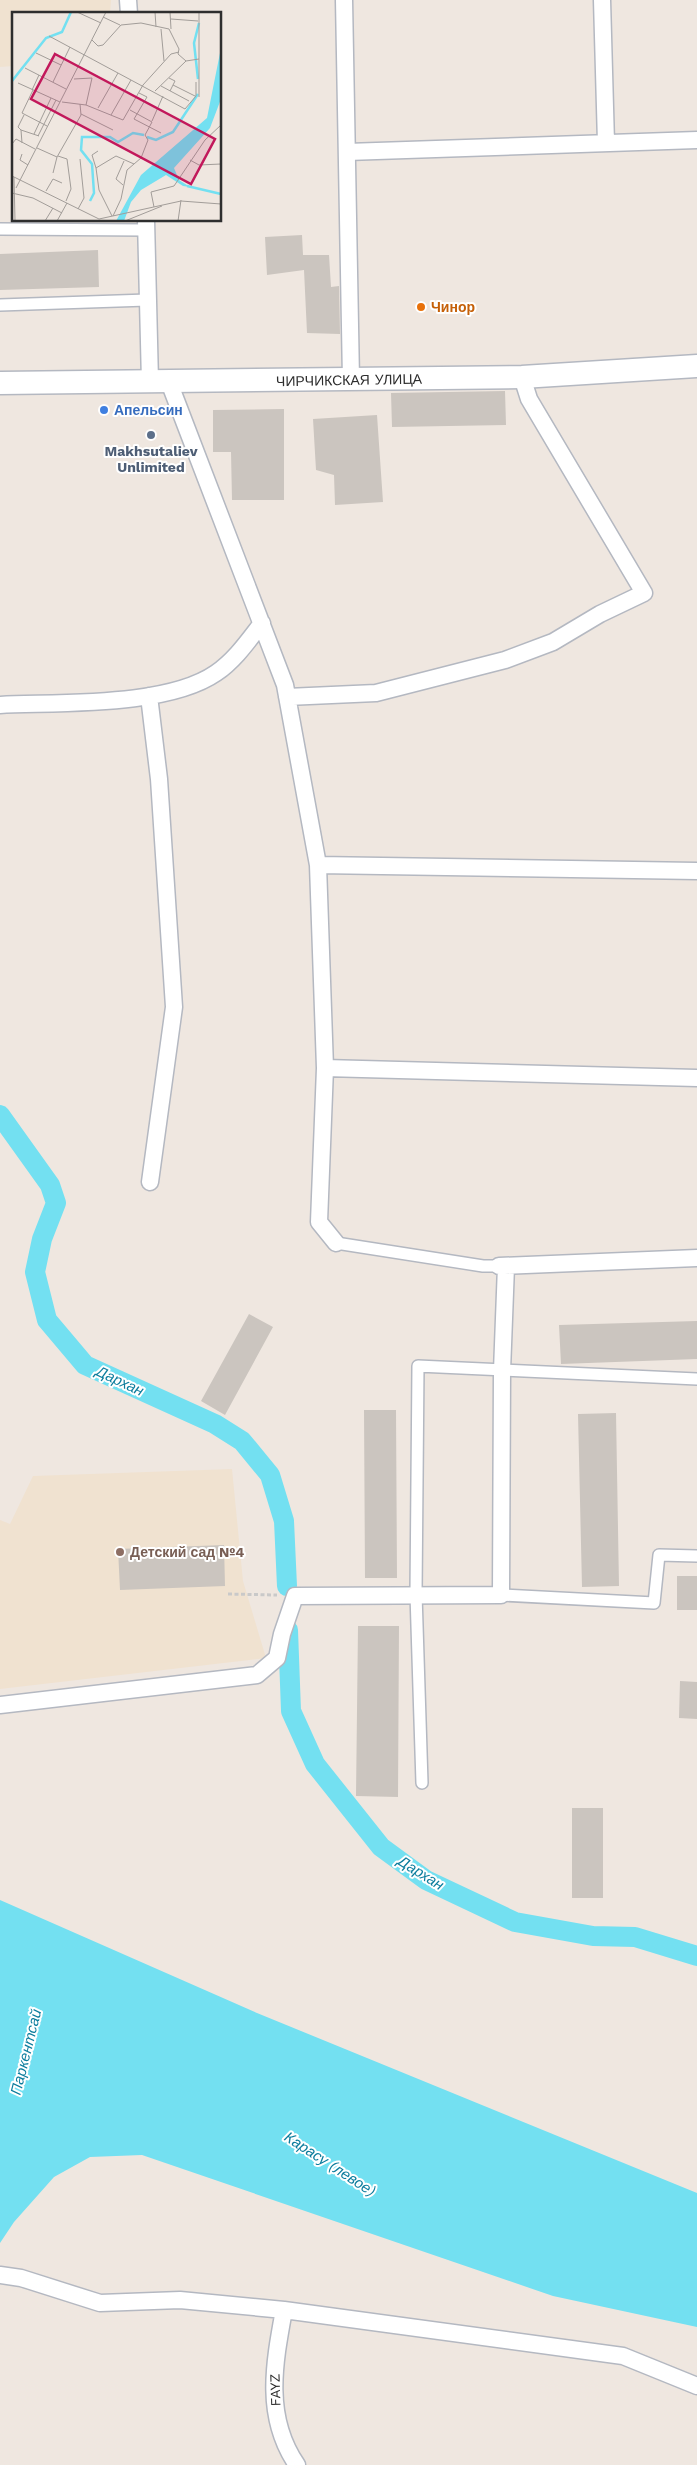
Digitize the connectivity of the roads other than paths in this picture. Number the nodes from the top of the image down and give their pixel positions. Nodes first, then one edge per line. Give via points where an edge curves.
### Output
1 (344, 0) edge
2 (602, 0) edge
3 (697, 140) edge
4 (606, 143) junction
5 (347, 152) junction
6 (146, 225) edge
7 (0, 229) edge
8 (147, 300) junction
9 (0, 304) edge
10 (697, 366) edge
11 (522, 377) junction
12 (352, 380) junction
13 (159, 382) junction
14 (0, 383) edge
15 (262, 623) junction
16 (148, 696) junction
17 (287, 697) junction
18 (0, 705) edge
19 (318, 865) junction
20 (697, 871) edge
21 (325, 1068) junction
22 (697, 1078) edge
23 (150, 1182) dead end
24 (336, 1243) joint
25 (697, 1258) edge
26 (502, 1266) junction
27 (502, 1371) junction
28 (697, 1379) edge
29 (697, 1556) edge
30 (416, 1594) junction
31 (502, 1595) junction
32 (0, 1705) edge
33 (422, 1783) dead end
34 (0, 2275) edge
35 (284, 2310) junction
36 (697, 2386) edge
37 (298, 2465) edge

1 - 5 street
2 - 4 street
3 - 4 street
4 - 5 street
5 - 12 street
6 - 7 street
6 - 8 street
8 - 9 street
8 - 13 street
10 - 11 main road, ЧИРЧИКСКАЯ УЛИЦА
11 - 12 main road, ЧИРЧИКСКАЯ УЛИЦА
11 - 17 street via 529,399 644,593 553,642 505,660 376,693
12 - 13 main road, ЧИРЧИКСКАЯ УЛИЦА
13 - 14 main road, ЧИРЧИКСКАЯ УЛИЦА
13 - 15 street
15 - 16 street via 233,660 214,674 185,687
15 - 17 street
16 - 18 street
16 - 23 street via 159,779 174,1007
17 - 19 street
19 - 20 street
19 - 21 street
21 - 22 street
21 - 24 street via 319,1222
24 - 26 street via 483,1266
25 - 26 street
26 - 27 street
27 - 28 street
27 - 30 street via 418,1366
27 - 31 street
29 - 31 street via 660,1555 654,1603
30 - 31 street
30 - 32 street via 295,1596 277,1658 257,1675
30 - 33 street
34 - 35 street via 21,2278 100,2304 180,2300
35 - 36 street via 623,2356
35 - 37 street, FAYZ via 274,2363 274,2406 286,2448

